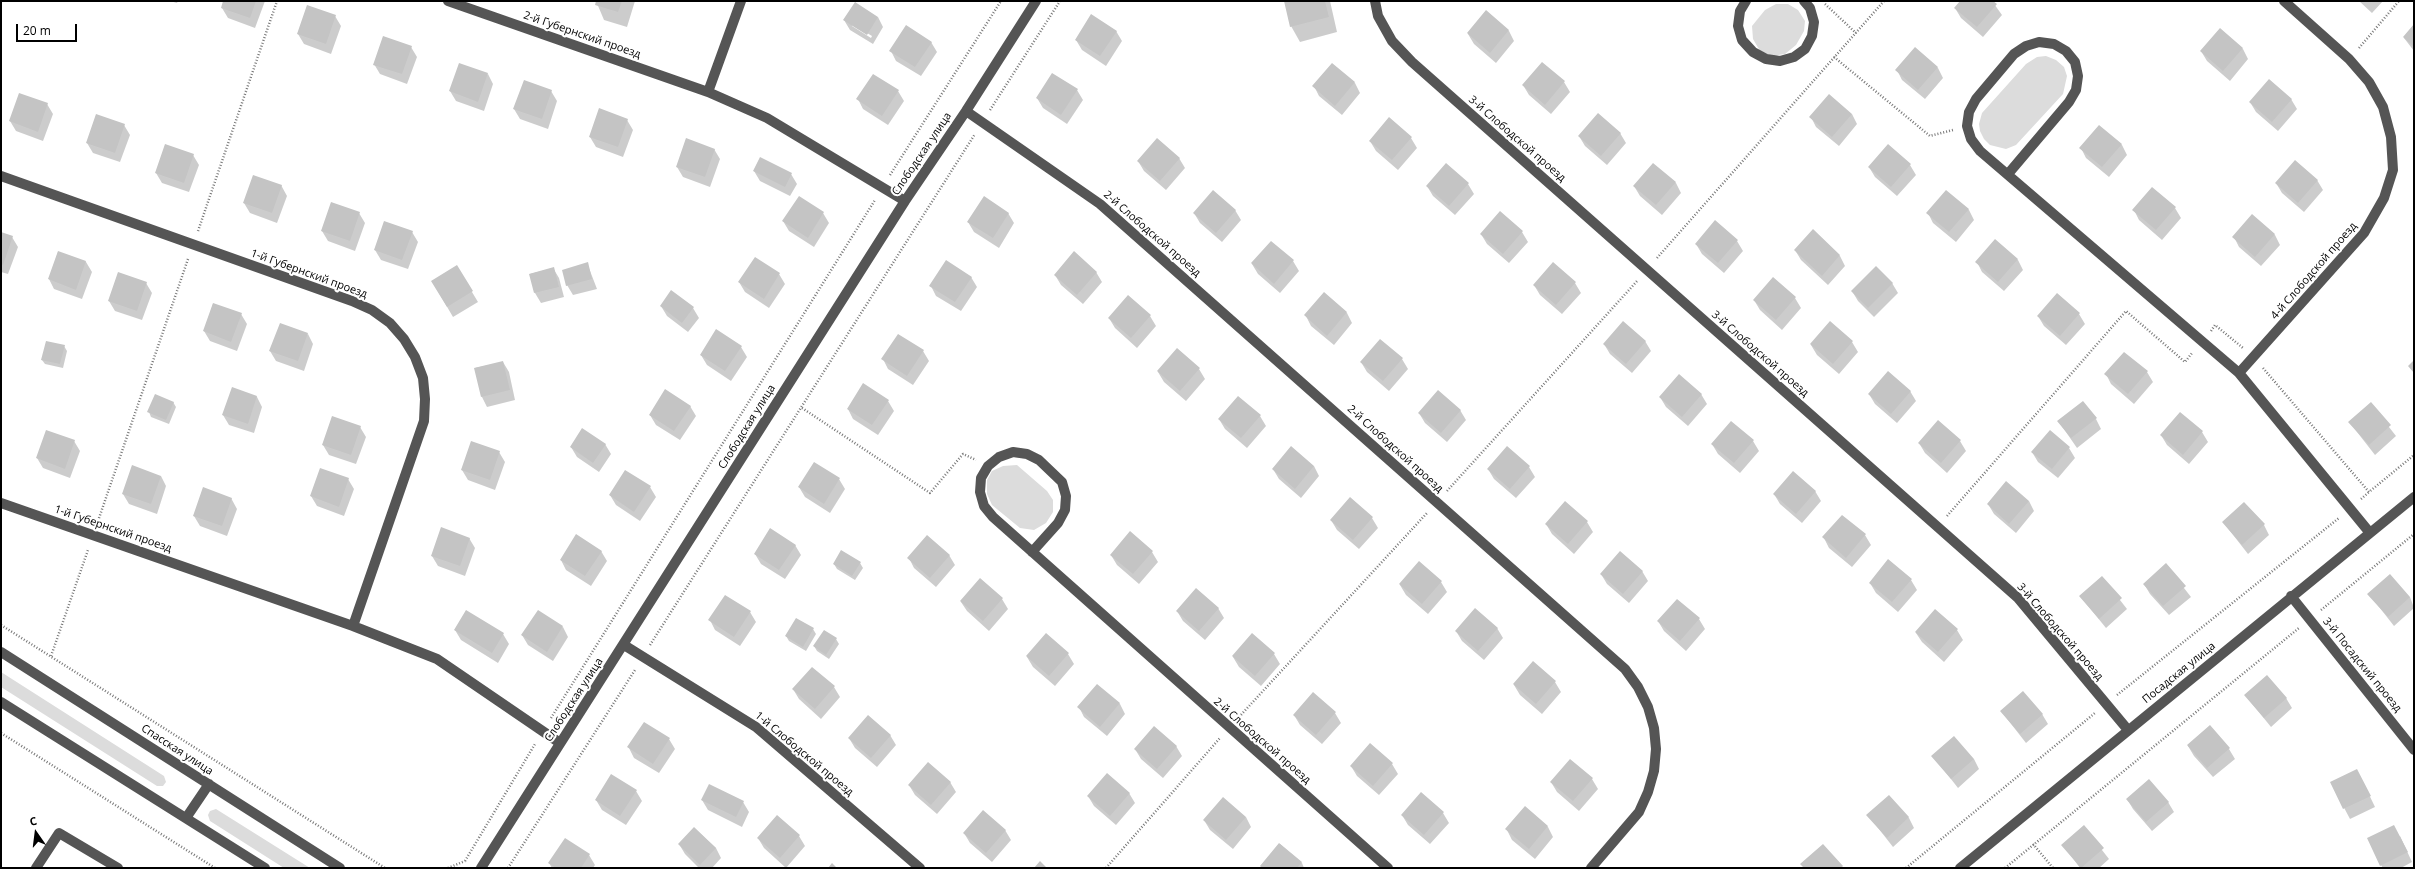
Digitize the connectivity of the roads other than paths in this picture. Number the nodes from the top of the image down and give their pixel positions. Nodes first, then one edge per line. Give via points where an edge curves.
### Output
1 (448, 1) edge
2 (741, 1) edge
3 (1036, 1) edge
4 (1375, 1) edge
5 (1746, 1) edge
6 (1804, 1) edge
7 (2284, 1) edge
8 (708, 92) junction
9 (966, 111) junction
10 (2008, 174) junction
11 (1, 176) edge
12 (904, 201) junction
13 (2239, 373) junction
14 (2414, 497) edge
15 (1, 503) edge
16 (2370, 533) junction
17 (1032, 552) junction
18 (2291, 596) junction
19 (353, 626) junction
20 (624, 645) junction
21 (1, 652) edge
22 (1, 702) edge
23 (2128, 730) junction
24 (560, 743) junction
25 (2414, 750) edge
26 (209, 784) junction
27 (186, 818) junction
28 (36, 868) edge
29 (118, 868) edge
30 (265, 868) edge
31 (340, 868) edge
32 (481, 868) edge
33 (920, 868) edge
34 (1388, 868) edge
35 (1591, 868) edge
36 (1960, 868) edge

1 - 8 street, 2-й Губернский проезд
2 - 8 street
3 - 9 street, Слободская улица
4 - 23 street, 3-й Слободской проезд via 1378,16 1392,41 1412,62 2018,598
5 - 6 street via 1740,12 1738,26 1742,40 1753,52 1766,59 1780,61 1794,57 1805,49 1812,36 1814,22 1810,8
7 - 13 street, 4-й Слободской проезд via 2349,59 2369,82 2383,107 2392,137 2393,170 2384,198 2364,233
8 - 12 street, 2-й Губернский проезд via 767,118
9 - 12 street, Слободская улица
9 - 35 street, 2-й Слободской проезд via 1100,204 1625,669 1648,707 1654,728 1654,771 1639,812
10 - 10 street via 1980,151 1971,140 1967,126 1969,112 1976,99 2014,54 2026,46 2040,42 2054,44 2066,51 2075,62 2078,76 2076,90 2069,102
10 - 13 street
11 - 19 street, 1-й Губернский проезд via 372,310 395,328 415,357 424,385 424,420
12 - 20 street, Слободская улица
13 - 16 street
14 - 16 street, Посадская улица
15 - 19 street, 1-й Губернский проезд
16 - 18 street, Посадская улица
17 - 17 street, 2-й Слободской проезд via 1058,523 1065,510 1066,496 1062,482 1039,460 1027,454 1013,452 999,456 988,466 981,478 980,492 984,506 993,517
17 - 34 street, 2-й Слободской проезд
18 - 23 street, Посадская улица
18 - 25 street, 3-й Посадский проезд
19 - 24 street, 1-й Губернский проезд via 437,659
20 - 24 street, Слободская улица
20 - 33 street, 1-й Слободской проезд via 756,727
21 - 26 street, Спасская улица
22 - 27 street
23 - 36 street, Посадская улица
24 - 32 street, Слободская улица
26 - 27 street
26 - 31 street, Спасская улица
27 - 30 street
28 - 29 street via 59,833

